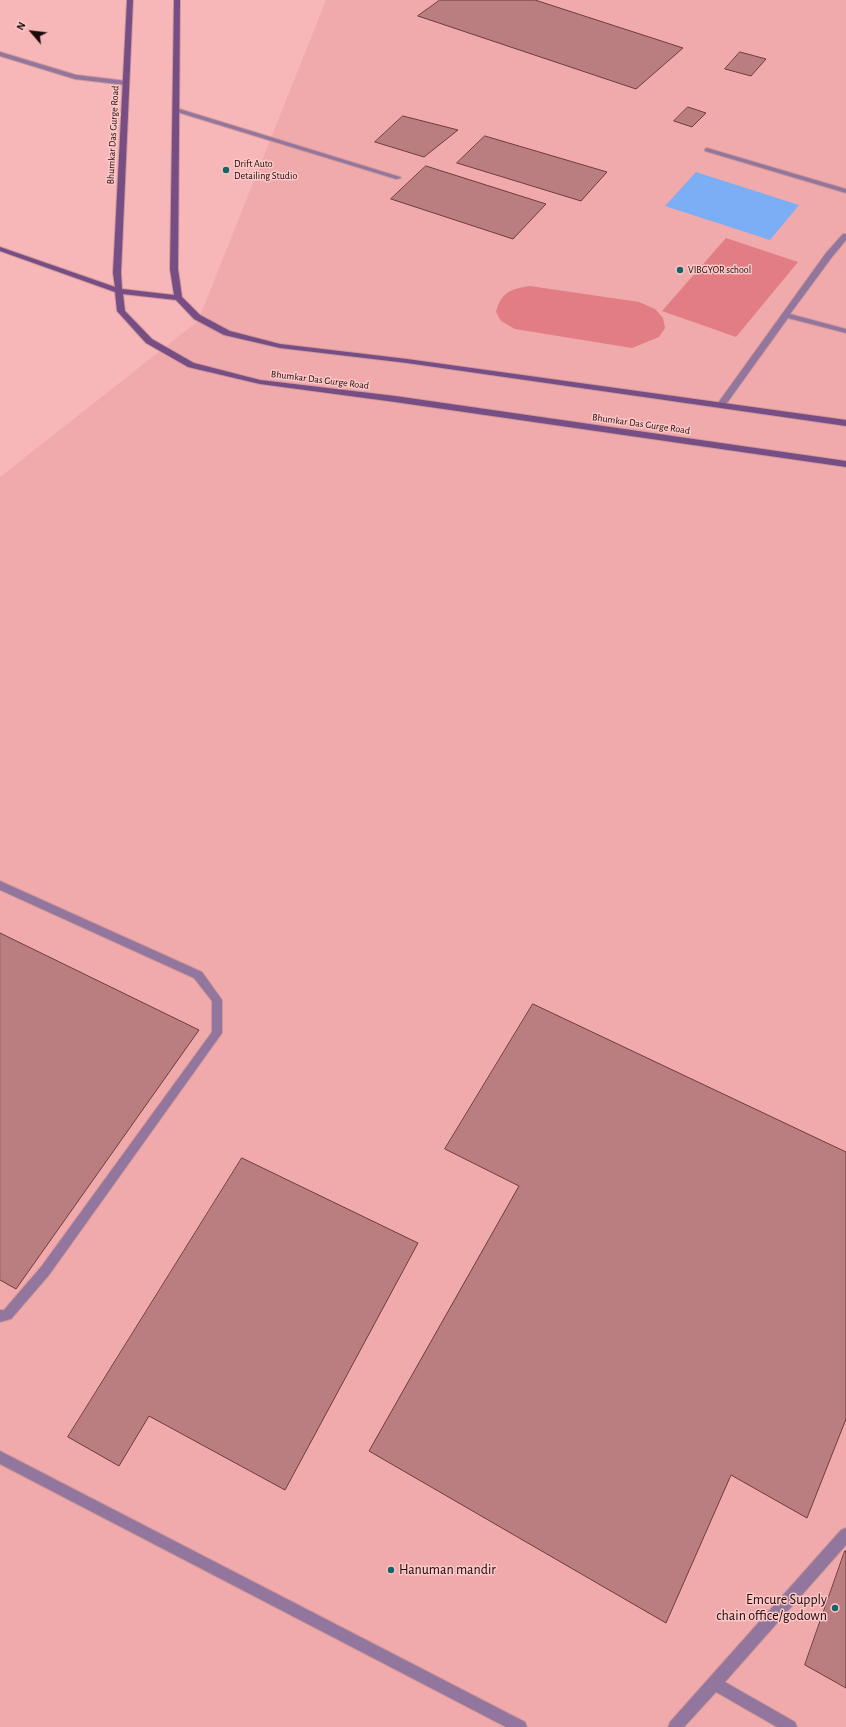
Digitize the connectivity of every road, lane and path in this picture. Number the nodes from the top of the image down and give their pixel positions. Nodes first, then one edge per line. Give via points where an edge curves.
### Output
1 (130, 0) edge
2 (177, 0) edge
3 (0, 54) edge
4 (126, 83) junction
5 (176, 110) junction
6 (707, 150) dead end
7 (398, 178) dead end
8 (846, 191) edge
9 (846, 236) edge
10 (0, 249) edge
11 (118, 291) junction
12 (178, 298) junction
13 (786, 315) junction
14 (846, 331) edge
15 (721, 405) junction
16 (846, 423) edge
17 (846, 464) edge
18 (0, 885) edge
19 (0, 1316) edge
20 (0, 1457) edge
21 (846, 1535) edge
22 (714, 1683) junction
23 (520, 1727) edge
24 (675, 1727) edge
25 (790, 1727) edge

1 - 4 main road, Bhumkar Das Gurge Road
2 - 5 main road
3 - 4 lane via 75,77
4 - 11 main road, Bhumkar Das Gurge Road
5 - 7 lane
5 - 12 main road via 174,269
6 - 8 lane
9 - 13 lane via 829,255
10 - 11 main road
11 - 12 main road
11 - 17 main road, Bhumkar Das Gurge Road via 121,311 149,341 191,366 260,382
12 - 15 main road via 197,317 227,334 280,346
13 - 14 lane
13 - 15 lane
15 - 16 main road
18 - 19 lane via 198,975 217,1000 216,1033 45,1271 7,1315
20 - 23 lane
21 - 22 lane
22 - 24 lane
22 - 25 lane

